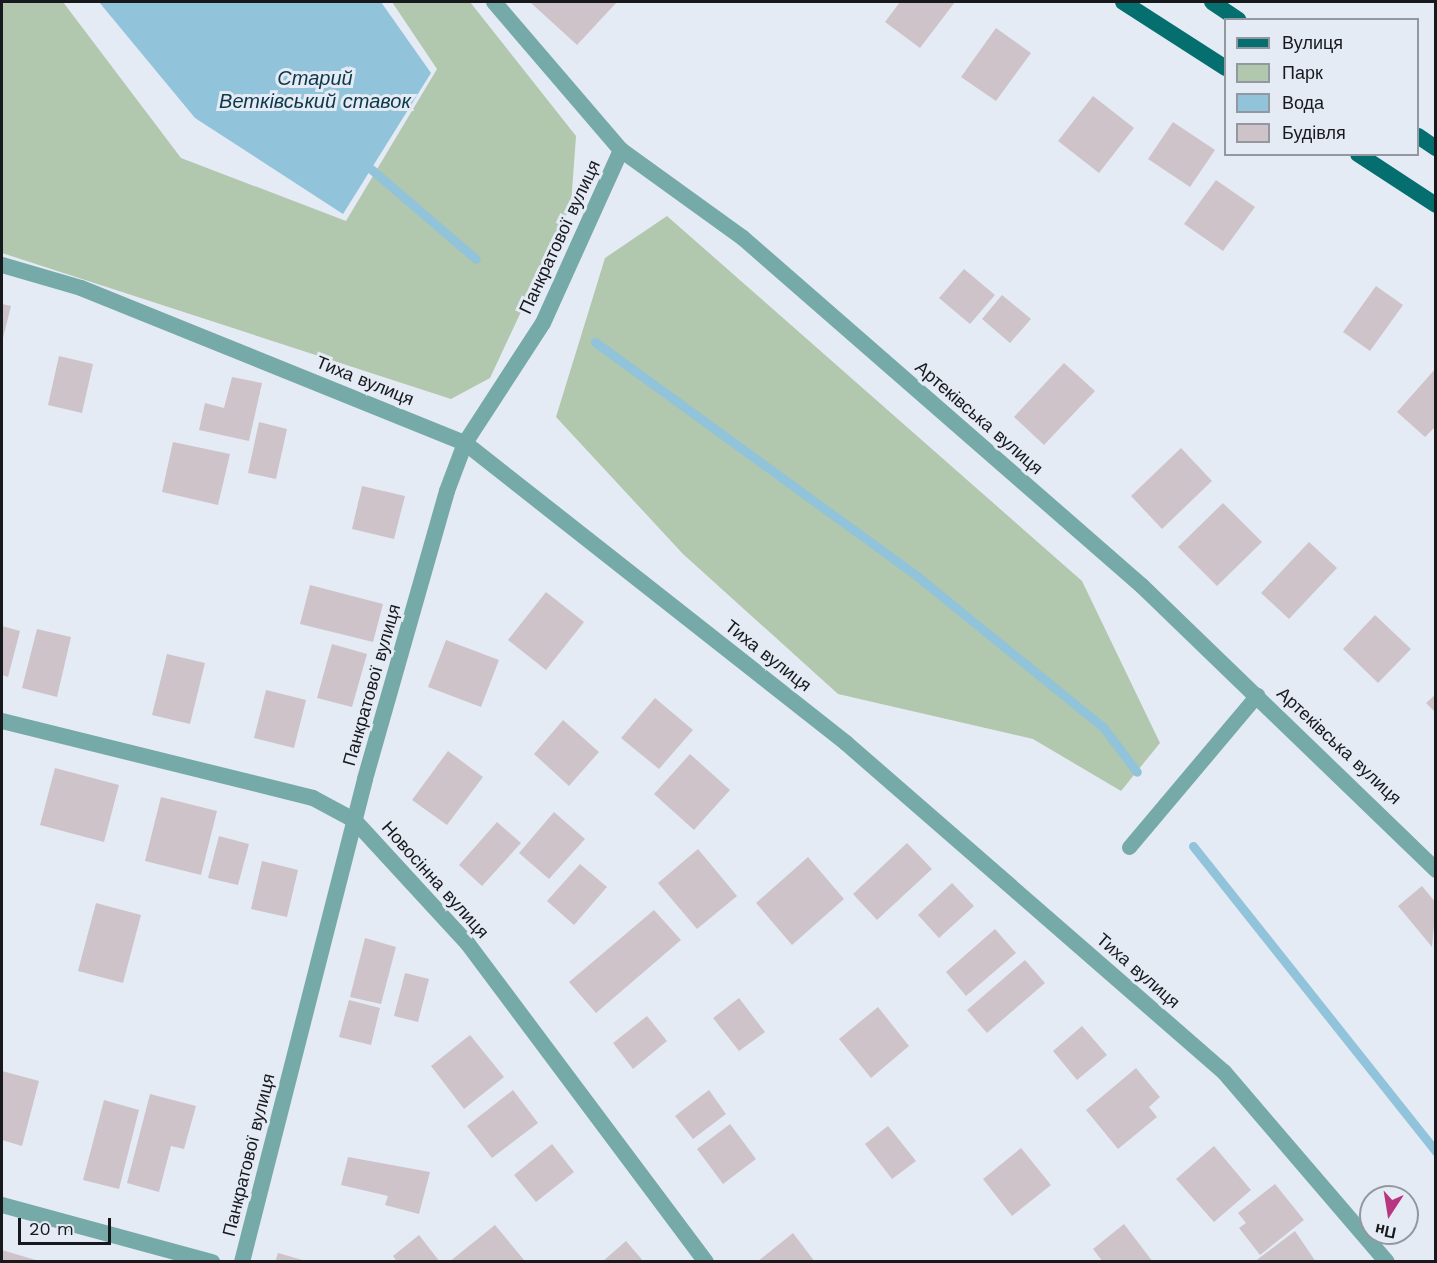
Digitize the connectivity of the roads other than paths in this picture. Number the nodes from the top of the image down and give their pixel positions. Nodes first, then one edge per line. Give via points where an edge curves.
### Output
1 (494, 2) edge
2 (1123, 2) edge
3 (1212, 2) edge
4 (1236, 18) edge
5 (1224, 67) edge
6 (1419, 137) edge
7 (1436, 148) edge
8 (621, 150) junction
9 (1361, 156) edge
10 (1436, 205) edge
11 (2, 265) edge
12 (465, 443) junction
13 (1257, 695) junction
14 (2, 721) edge
15 (354, 820) junction
16 (1129, 847) dead end
17 (1436, 870) edge
18 (2, 1205) edge
19 (212, 1262) edge
20 (242, 1262) edge
21 (706, 1262) edge
22 (1387, 1262) edge

1 - 8 street, Артеківська вулиця
2 - 5 main road
3 - 4 main road
6 - 7 main road
8 - 12 street, Панкратової вулиця via 543,323
8 - 13 street, Артеківська вулиця via 743,238 1142,586
9 - 10 main road
11 - 12 street, Тиха вулиця via 81,288
12 - 15 street, Панкратової вулиця
12 - 22 street, Тиха вулиця via 846,743 1224,1072
13 - 16 lane
13 - 17 street, Артеківська вулиця
14 - 15 street, Новосінна вулиця via 313,798
15 - 20 street, Панкратової вулиця
15 - 21 street, Новосінна вулиця via 468,944
18 - 19 street

